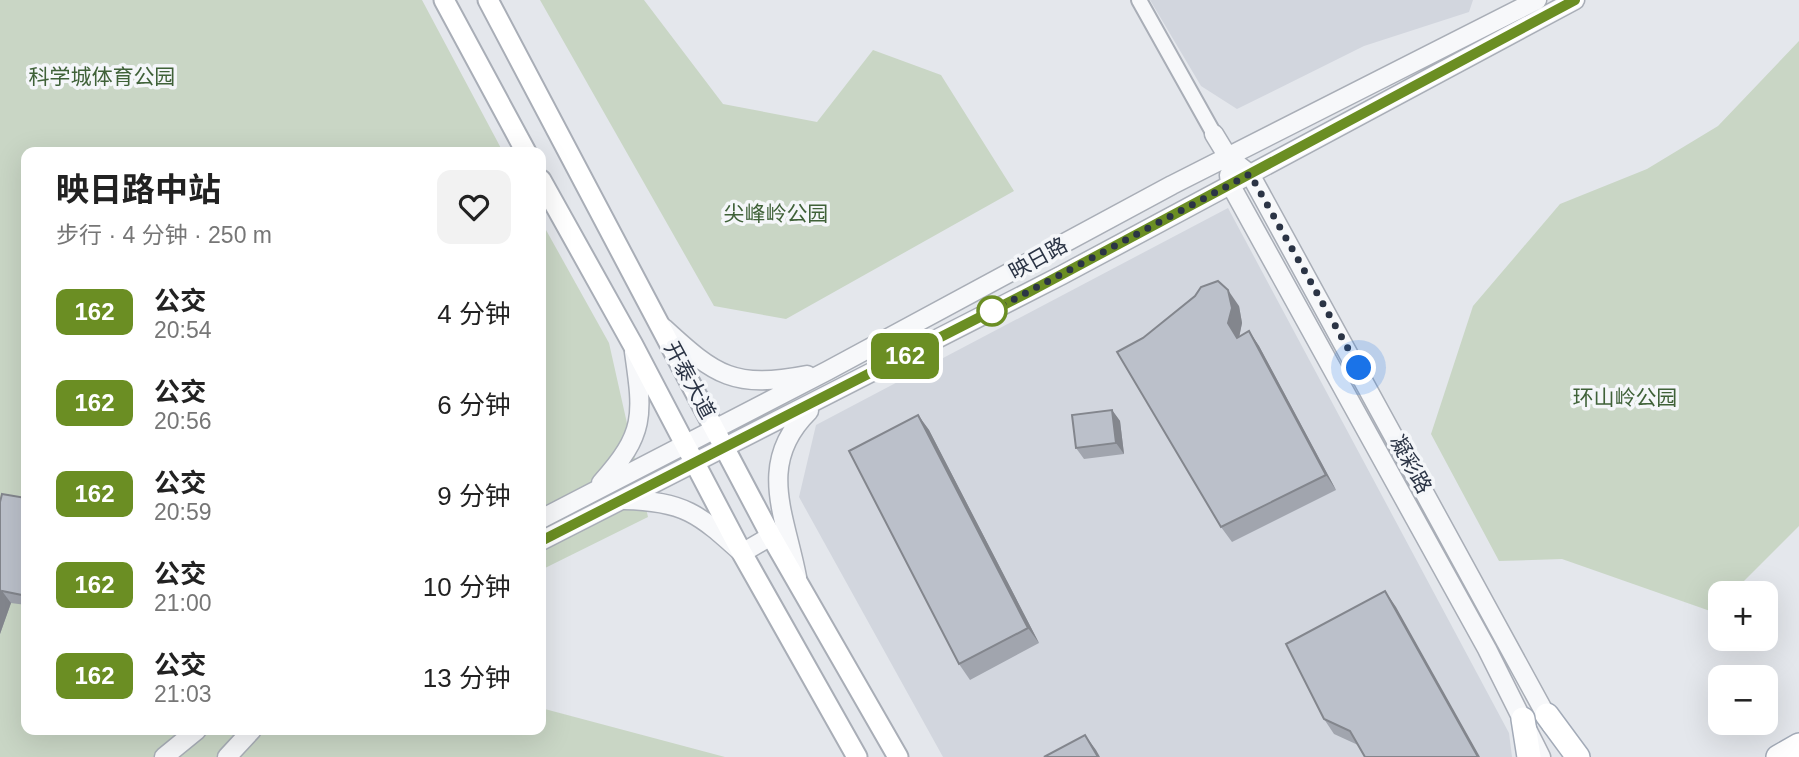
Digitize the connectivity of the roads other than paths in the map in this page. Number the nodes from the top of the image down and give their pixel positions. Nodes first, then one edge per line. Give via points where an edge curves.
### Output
1 (444, 0) edge
2 (488, 0) edge
3 (1139, 0) edge
4 (1537, 0) edge
5 (1575, 0) edge
6 (1214, 134) joint
7 (523, 147) edge
8 (1228, 158) junction
9 (1250, 174) junction
10 (1230, 184) junction
11 (546, 189) edge
12 (662, 326) junction
13 (633, 345) junction
14 (827, 372) junction
15 (828, 395) junction
16 (715, 429) junction
17 (684, 446) junction
18 (726, 448) junction
19 (694, 464) junction
20 (595, 490) junction
21 (621, 500) junction
22 (546, 516) edge
23 (771, 536) junction
24 (546, 538) edge
25 (742, 553) junction
26 (798, 580) junction
27 (1547, 715) junction
28 (1523, 719) junction
29 (191, 735) edge
30 (247, 735) edge
31 (1799, 745) edge
32 (164, 757) edge
33 (227, 757) edge
34 (857, 757) edge
35 (898, 757) edge
36 (1529, 757) edge
37 (1541, 757) edge
38 (1568, 757) edge
39 (1577, 757) edge
40 (1778, 757) edge

1 - 7 main road
2 - 12 main road, 开泰大道
3 - 6 street
4 - 8 street, 映日路
5 - 9 street, 映日路
6 - 8 street
8 - 9 street
8 - 10 street
8 - 14 street, 映日路
9 - 10 street, 映日路
9 - 27 street, 凝彩路
10 - 15 street, 映日路
10 - 28 street, 凝彩路
11 - 13 main road, 开泰大道
12 - 14 street via 699,361 741,380 768,382
12 - 16 main road, 开泰大道
13 - 17 main road, 开泰大道
13 - 20 street via 641,412 636,433 625,457
14 - 16 street, 映日路
15 - 18 street, 映日路
15 - 26 street via 788,435 776,479
16 - 17 street, 映日路
16 - 18 main road, 开泰大道
17 - 19 main road, 开泰大道
17 - 20 street, 映日路
18 - 19 street, 映日路
18 - 23 main road, 开泰大道
19 - 21 street, 映日路
19 - 25 main road, 开泰大道
20 - 22 street, 映日路
21 - 24 street, 映日路
21 - 25 street via 654,500 689,510
23 - 25 street
23 - 26 main road, 开泰大道
25 - 34 main road, 开泰大道
26 - 35 main road, 开泰大道
27 - 38 street, 凝彩路
27 - 39 main road
28 - 36 main road
28 - 37 street, 凝彩路
29 - 32 street
30 - 33 street
31 - 40 main road

